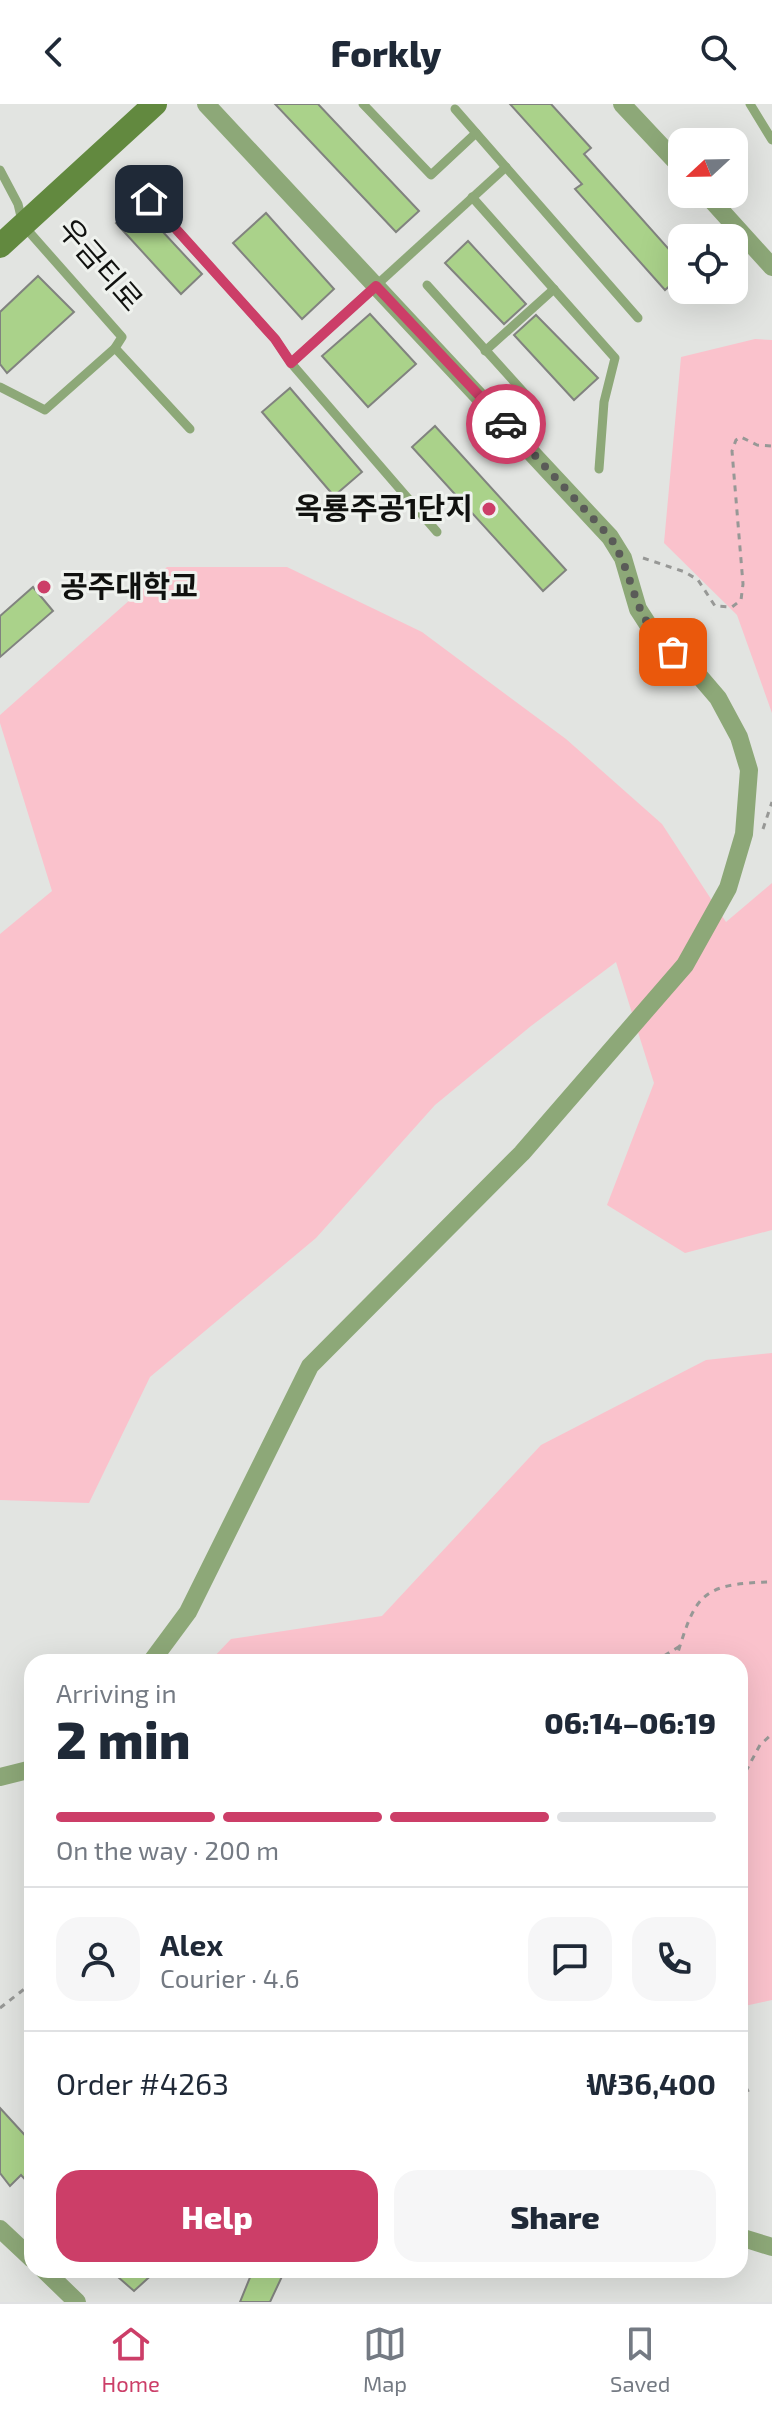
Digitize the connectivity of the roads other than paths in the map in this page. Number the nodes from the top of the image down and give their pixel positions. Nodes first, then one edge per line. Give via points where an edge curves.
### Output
1 (155, 104) edge
2 (206, 104) edge
3 (363, 104) edge
4 (622, 104) edge
5 (750, 104) edge
6 (455, 109) dead end
7 (476, 133) junction
8 (772, 140) edge
9 (668, 153) edge
10 (506, 167) junction
11 (0, 170) edge
12 (472, 197) junction
13 (149, 199) dead end
14 (719, 208) edge
15 (23, 225) junction
16 (0, 246) edge
17 (772, 267) edge
18 (427, 285) dead end
19 (376, 286) junction
20 (554, 289) junction
21 (638, 318) dead end
22 (115, 348) junction
23 (485, 351) junction
24 (291, 363) junction
25 (0, 387) edge
26 (536, 406) dead end
27 (190, 429) dead end
28 (599, 469) dead end
29 (437, 532) dead end
30 (157, 1654) edge
31 (24, 1771) edge
32 (0, 1777) edge
33 (0, 2229) edge
34 (748, 2240) edge
35 (772, 2247) edge
36 (24, 2252) edge
37 (52, 2278) edge
38 (77, 2302) edge

1 - 15 main road, 우금티로
2 - 19 street
3 - 7 lane via 431,175
4 - 9 street
5 - 8 lane
6 - 7 lane
7 - 10 lane
10 - 12 lane
10 - 21 lane
11 - 15 lane
12 - 19 lane
12 - 20 lane
13 - 24 lane
14 - 17 street
15 - 16 main road, 우금티로
15 - 22 lane, 우금티로 via 122,337
18 - 23 lane
19 - 24 lane
19 - 30 street via 610,537 623,558 638,609 658,640 688,663 718,698 739,737 749,770 744,834 728,888 685,965 522,1153 310,1366 188,1612
20 - 23 lane
20 - 28 lane via 615,358 604,402
22 - 25 lane, 우금티로 via 45,410
22 - 27 lane, 우금티로
23 - 26 lane
24 - 29 lane
31 - 32 street
33 - 36 street
34 - 35 street
37 - 38 street

